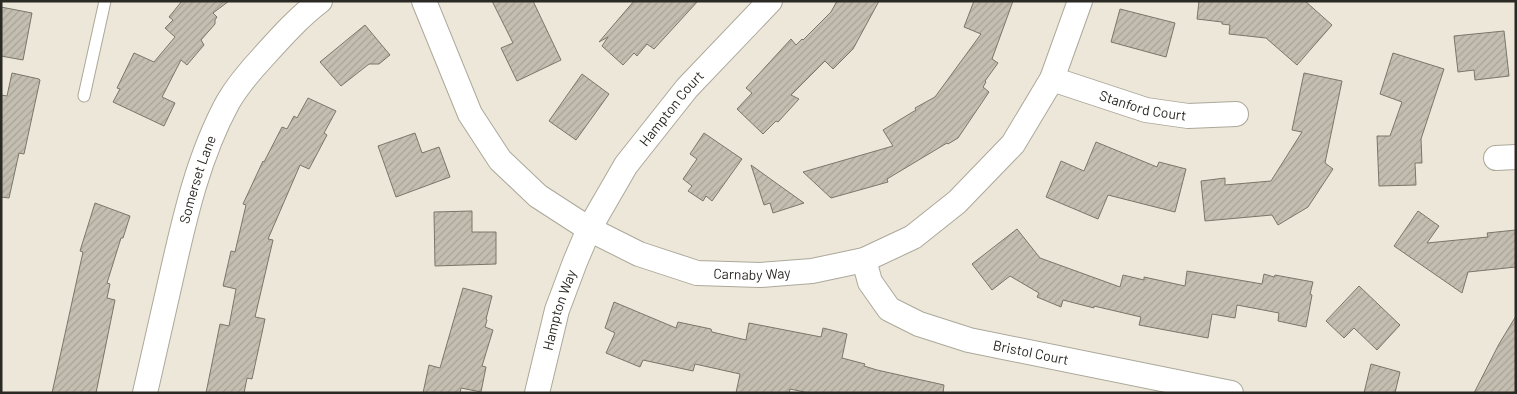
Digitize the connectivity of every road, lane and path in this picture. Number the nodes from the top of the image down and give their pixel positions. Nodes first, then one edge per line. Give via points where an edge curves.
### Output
1 (104, 1) edge
2 (320, 1) edge
3 (424, 1) edge
4 (770, 1) edge
5 (1080, 1) edge
6 (1052, 79) junction
7 (84, 96) dead end
8 (1236, 114) dead end
9 (590, 229) junction
10 (864, 260) junction
11 (145, 393) edge
12 (537, 393) edge
13 (1231, 393) edge

1 - 7 lane
2 - 11 street, Somerset Lane via 246,76 229,101 215,131 197,176 181,233
3 - 9 street, Carnaby Way via 470,114 500,160 538,196
4 - 9 street, Hampton Court via 687,88 626,165
5 - 6 street, Carnaby Way
6 - 8 street, Stanford Court via 1146,110 1188,116
6 - 10 street, Carnaby Way via 1013,144 957,202 913,236
9 - 10 street, Carnaby Way via 639,254 697,273 760,276 812,271
9 - 12 street, Hampton Way via 556,310
10 - 13 street, Bristol Court via 870,282 889,309 919,324 968,340

